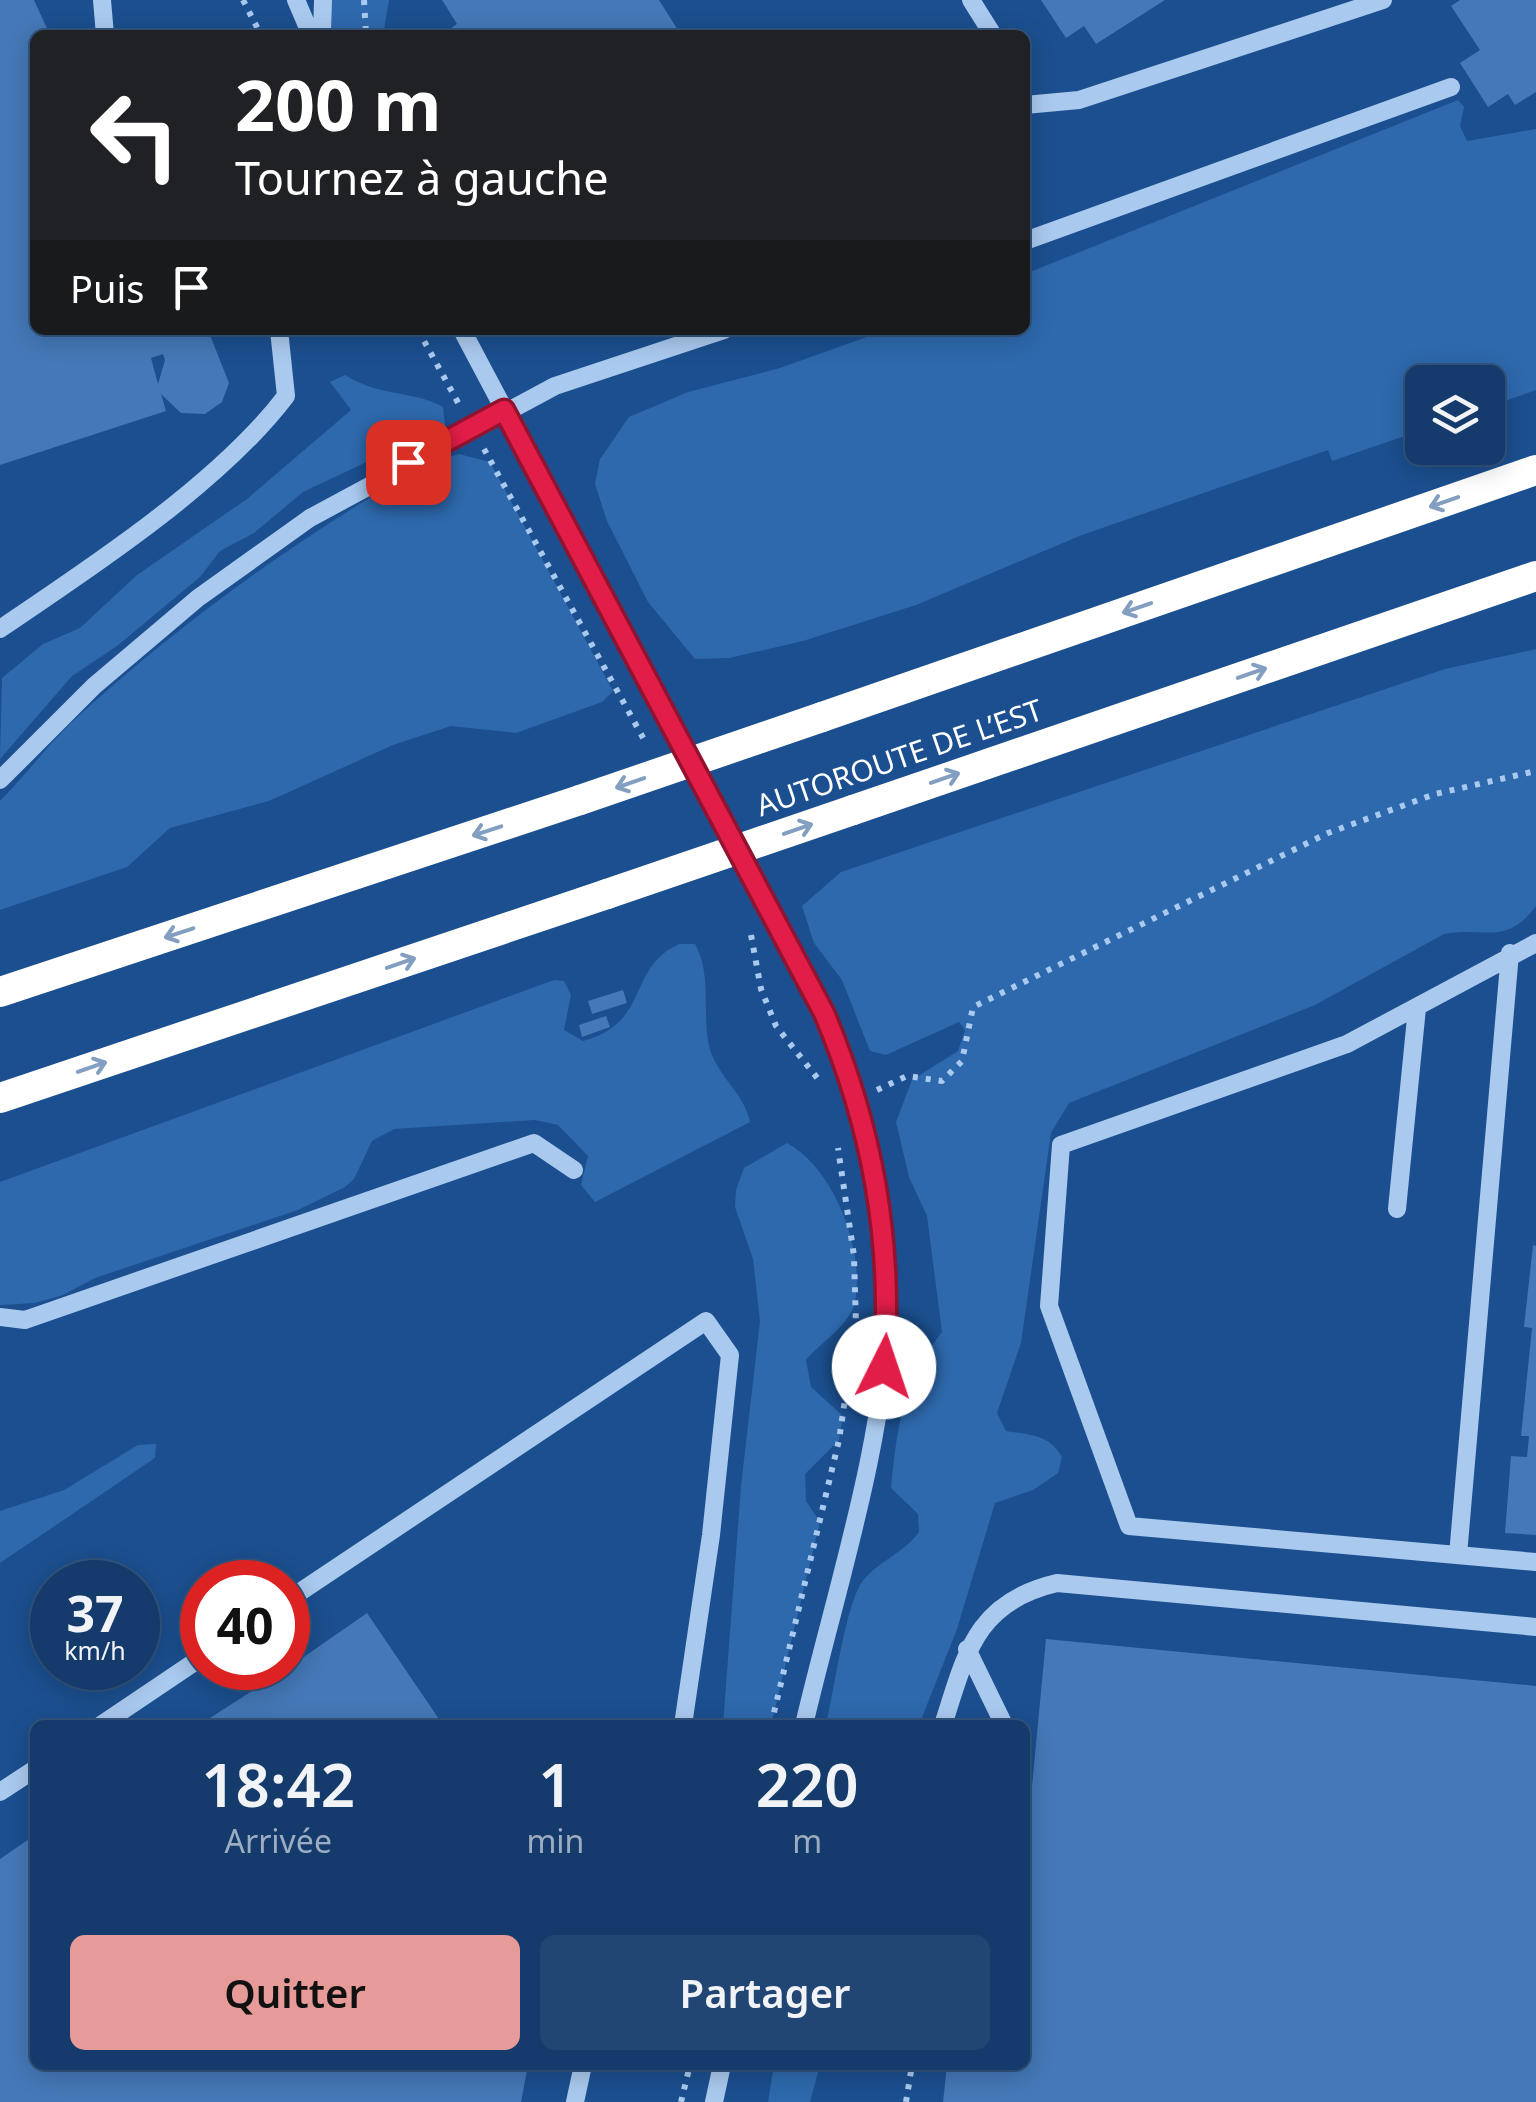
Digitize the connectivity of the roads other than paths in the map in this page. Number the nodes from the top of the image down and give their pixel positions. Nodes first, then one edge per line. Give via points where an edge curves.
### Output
1 (102, 0) edge
2 (296, 0) edge
3 (323, 0) edge
4 (971, 0) edge
5 (1383, 0) edge
6 (105, 30) edge
7 (309, 30) edge
8 (322, 30) edge
9 (990, 30) edge
10 (1450, 87) dead end
11 (1030, 104) edge
12 (1030, 239) edge
13 (280, 335) edge
14 (465, 335) edge
15 (709, 335) edge
16 (504, 410) junction
17 (1536, 470) edge
18 (1536, 576) edge
19 (0, 629) edge
20 (0, 780) edge
21 (1536, 943) edge
22 (1510, 954) junction
23 (0, 992) edge
24 (1417, 1008) junction
25 (0, 1098) edge
26 (574, 1170) dead end
27 (1397, 1210) dead end
28 (0, 1318) edge
29 (1458, 1555) junction
30 (1536, 1562) edge
31 (310, 1585) edge
32 (1536, 1627) edge
33 (968, 1649) junction
34 (180, 1672) edge
35 (108, 1720) edge
36 (684, 1720) edge
37 (805, 1720) edge
38 (945, 1720) edge
39 (1002, 1720) edge
40 (30, 1772) edge
41 (0, 1792) edge
42 (582, 2070) edge
43 (721, 2070) edge
44 (575, 2102) edge
45 (714, 2102) edge

1 - 6 street
2 - 7 street
3 - 8 street
4 - 9 street
5 - 11 street via 1079,100
10 - 12 street
13 - 19 street via 286,396 254,438
14 - 16 street
15 - 16 street via 555,386
16 - 20 street via 310,518 198,598 94,686
16 - 37 street via 824,1013 873,1156 887,1257 884,1367
17 -> 23 highway, bridge
25 -> 18 highway, AUTOROUTE DE L’EST, bridge
21 - 22 street
22 - 24 street
22 - 29 street
24 - 27 street
24 - 29 street via 1347,1044 1062,1146 1049,1306 1129,1526
26 - 28 street via 534,1144 25,1320
29 - 30 street
31 - 36 street via 706,1321 730,1355
32 - 33 street via 1057,1583 1023,1591 990,1616
33 - 38 street
33 - 39 street
34 - 35 street
40 - 41 street
42 - 44 street
43 - 45 street

